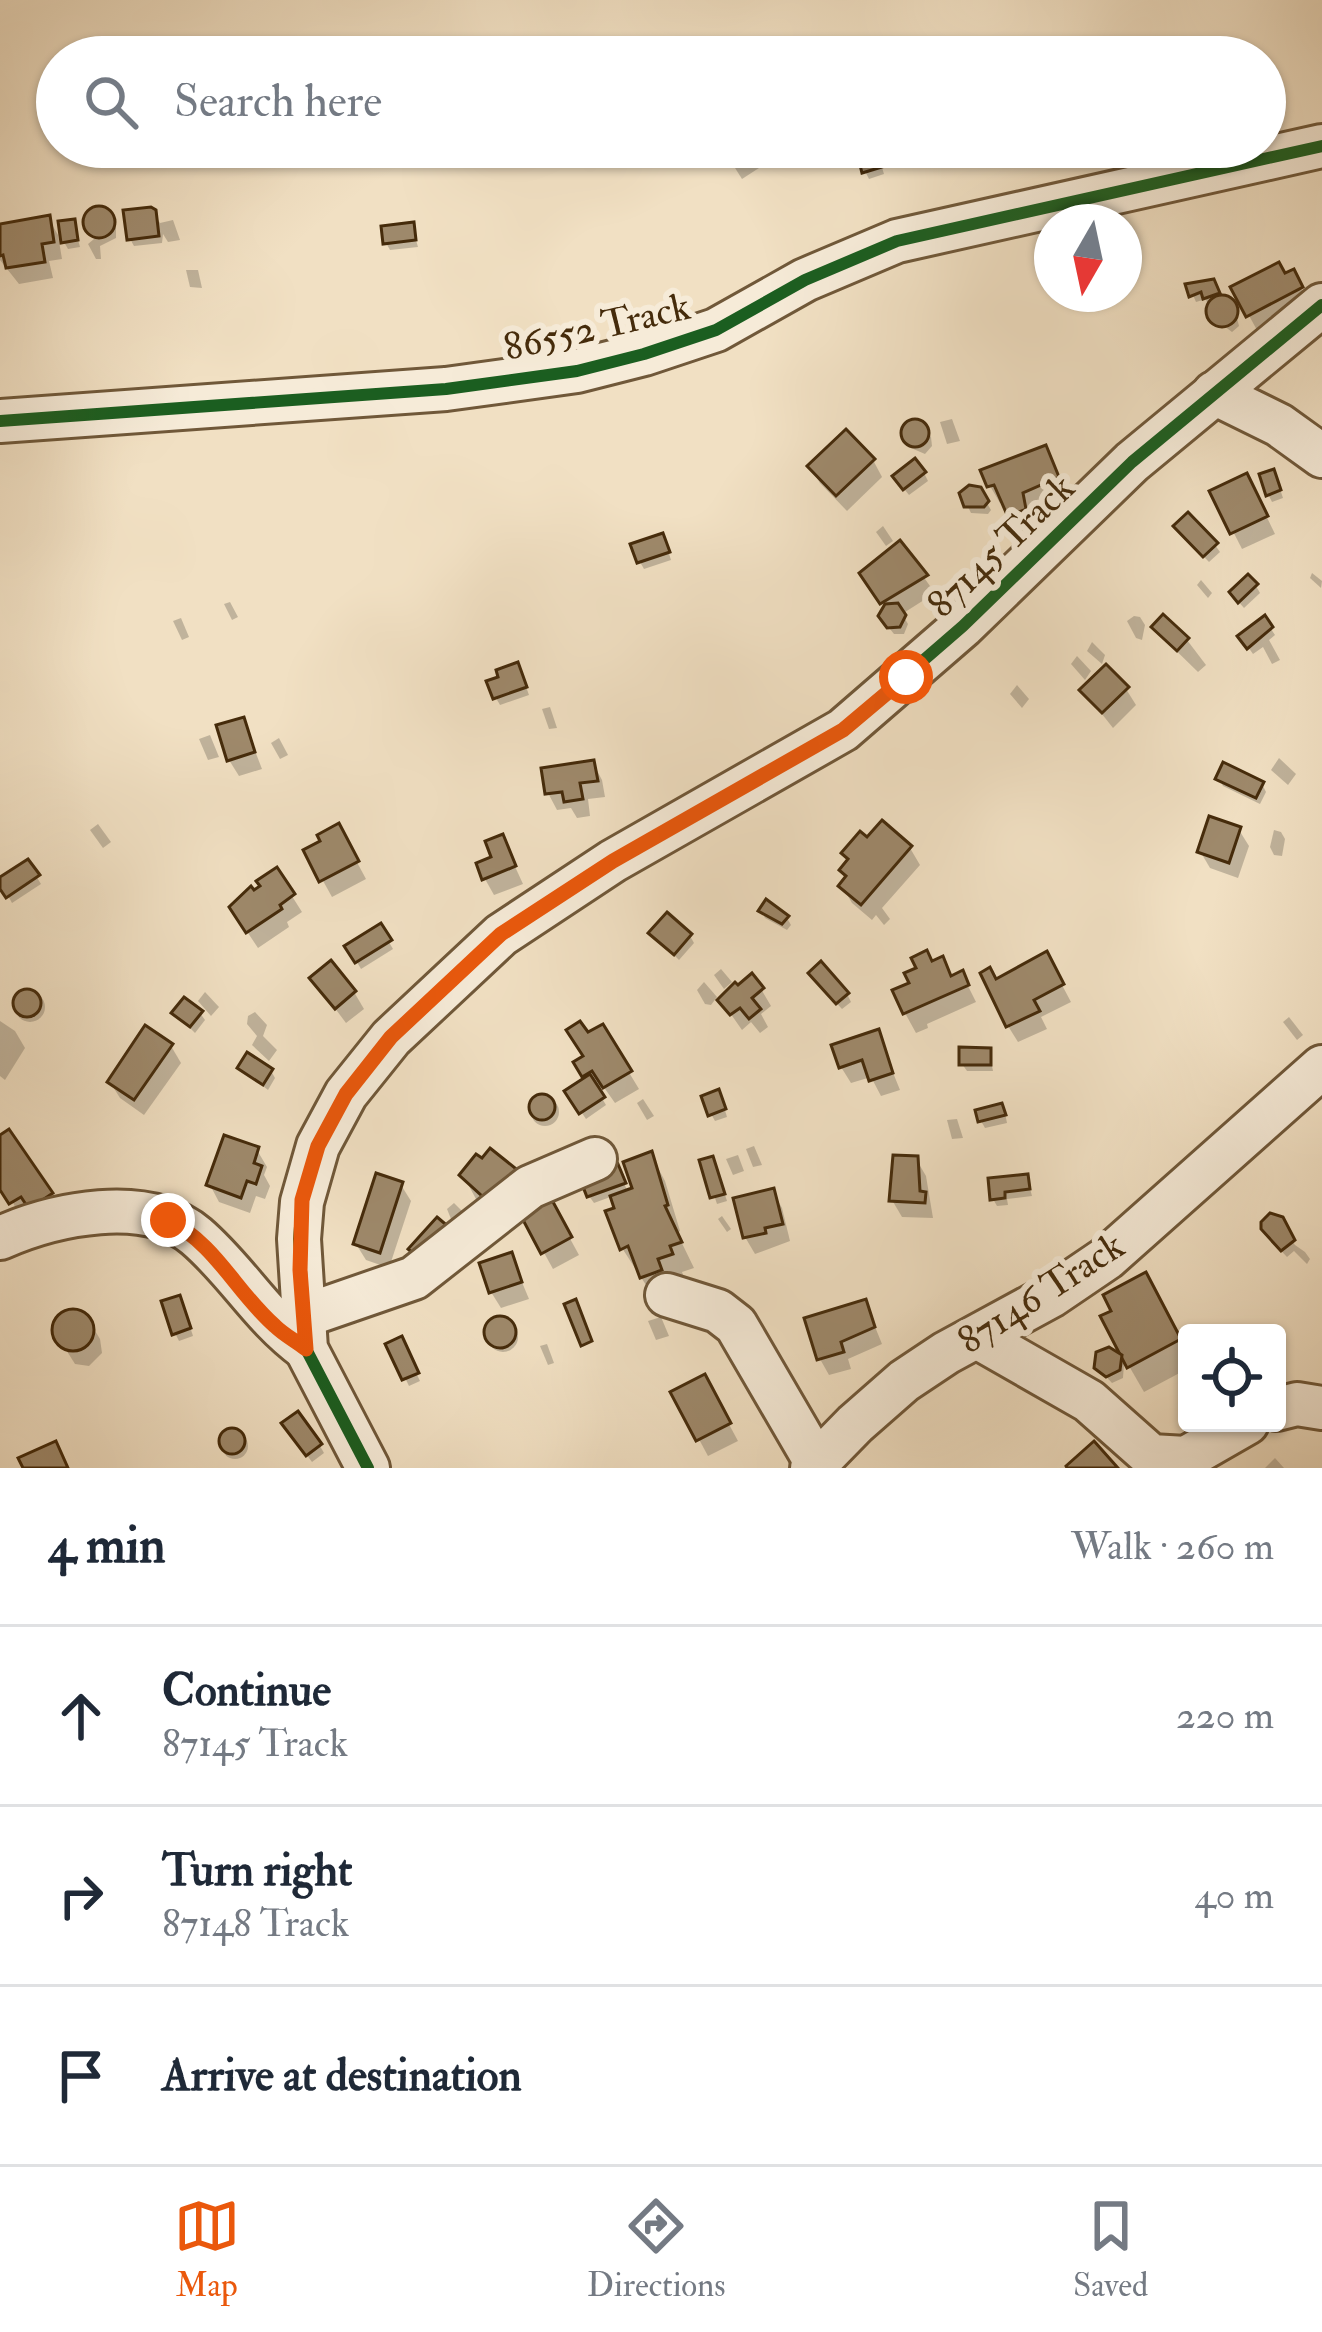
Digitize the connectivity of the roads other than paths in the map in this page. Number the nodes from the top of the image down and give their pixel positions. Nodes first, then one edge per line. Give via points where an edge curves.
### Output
1 (1322, 146) edge
2 (1286, 154) edge
3 (1225, 168) edge
4 (1322, 305) edge
5 (1214, 393) junction
6 (0, 421) edge
7 (1322, 456) edge
8 (1322, 1067) edge
9 (595, 1159) dead end
10 (0, 1238) edge
11 (667, 1294) dead end
12 (305, 1332) junction
13 (977, 1337) junction
14 (1286, 1407) edge
15 (1322, 1408) edge
16 (1231, 1432) edge
17 (814, 1466) edge
18 (368, 1468) edge

1 - 2 street, 86552 Track
3 - 6 street, 86552 Track via 897,242 716,329 578,371 446,389
4 - 5 street, 87145 Track
5 - 7 street
5 - 12 street, 87145 Track via 843,730 519,922 391,1037 318,1146 302,1202
8 - 13 street, 87146 Track via 1107,1258
9 - 12 street via 530,1187 414,1278
10 - 12 street via 71,1217 168,1220 208,1248 274,1325
11 - 17 street via 736,1325
12 - 18 street, 87145 Track
13 - 16 street via 1089,1401 1151,1456 1186,1458
13 - 17 street, 87146 Track via 904,1381
14 - 15 street

